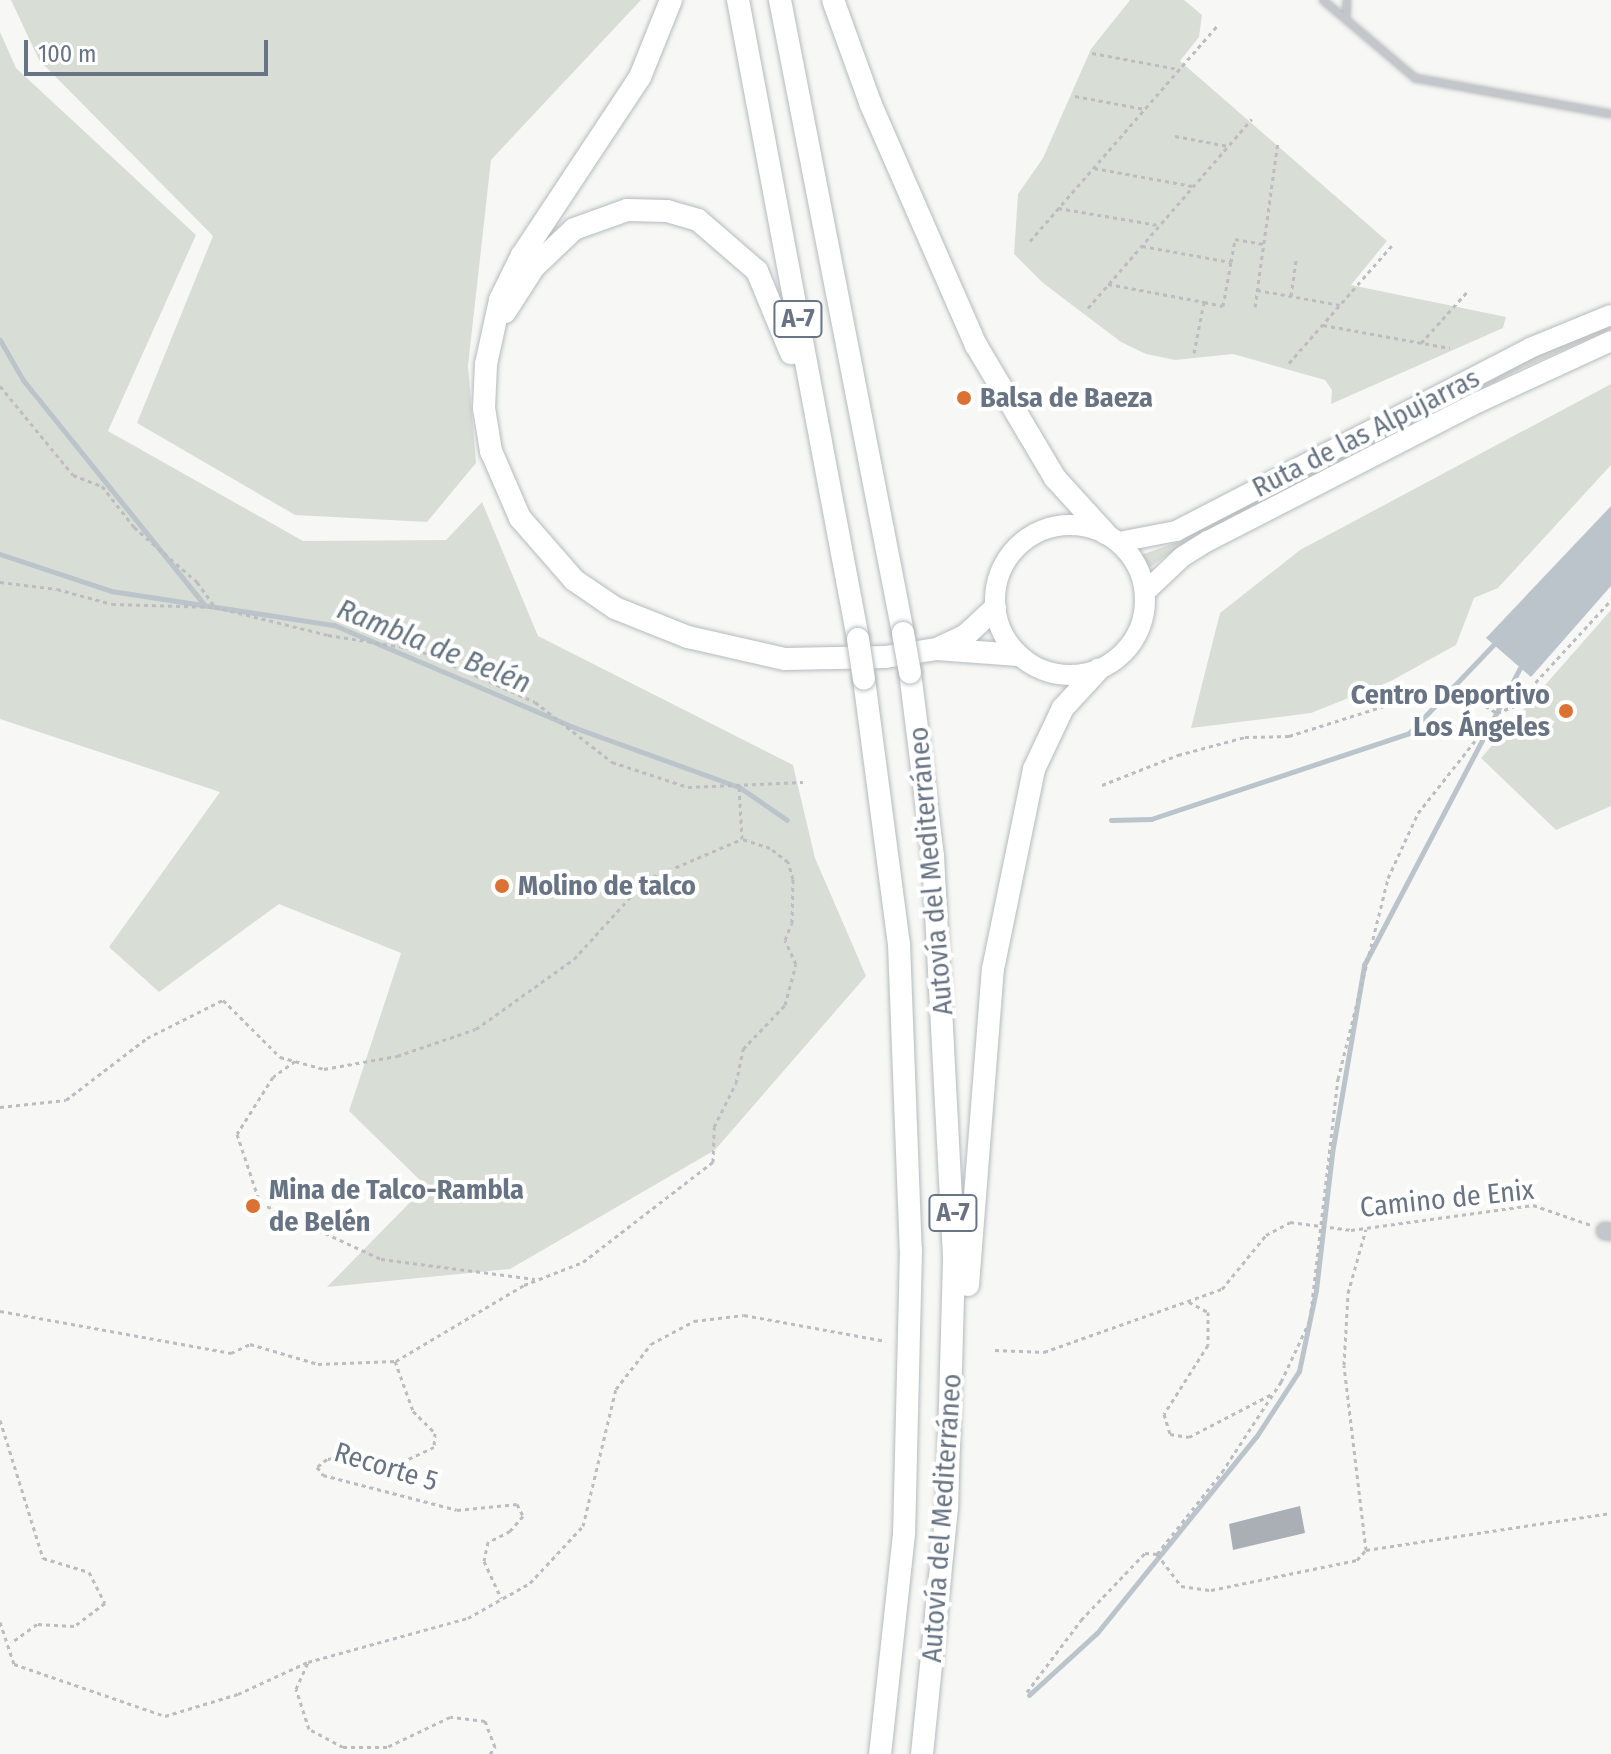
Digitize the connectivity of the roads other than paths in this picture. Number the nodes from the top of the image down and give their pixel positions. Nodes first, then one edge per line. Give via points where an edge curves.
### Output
1 (671, 0) edge
2 (738, 0) edge
3 (780, 0) edge
4 (833, 0) edge
5 (1323, 0) edge
6 (1347, 0) edge
7 (1346, 19) junction
8 (1611, 114) edge
9 (1611, 315) edge
10 (494, 330) junction
11 (1611, 341) edge
12 (813, 397) junction
13 (1112, 538) junction
14 (1145, 592) junction
15 (995, 608) junction
16 (937, 649) junction
17 (1018, 655) junction
18 (1098, 670) junction
19 (952, 1368) junction
20 (880, 1754) edge
21 (922, 1754) edge

1 - 10 highway via 640,77 507,281
2 - 12 highway, Autovía del Mediterráneo / A-7
3 - 19 highway, Autovía del Mediterráneo / A-7, bridge via 910,672 933,856 946,1038
4 - 13 highway via 871,105 976,345 1055,478
5 - 7 lane
6 - 7 lane
7 - 8 lane via 1415,78
9 - 13 main road, Ruta de las Alpujarras via 1530,348 1176,531
10 - 12 highway via 534,267 574,229 627,210 667,211 698,220 757,271
10 - 16 highway via 484,408 491,451 520,518 574,580 643,620 749,653 815,659
11 - 14 main road, Ruta de las Alpujarras via 1479,402 1208,541
12 - 20 highway, Autovía del Mediterráneo / A-7, bridge via 858,639 899,944 911,1235 911,1396 904,1534
13 - 14 main road via 1137,565
13 - 15 main road via 1077,525 1034,534 1003,565
14 - 18 main road via 1138,633 1121,655
15 - 16 highway via 965,636
15 - 17 main road via 999,626
16 - 17 highway
17 - 18 main road via 1056,674
18 - 19 highway via 1063,708 1034,769 993,969 966,1324
19 - 21 highway, Autovía del Mediterráneo / A-7 via 943,1554

